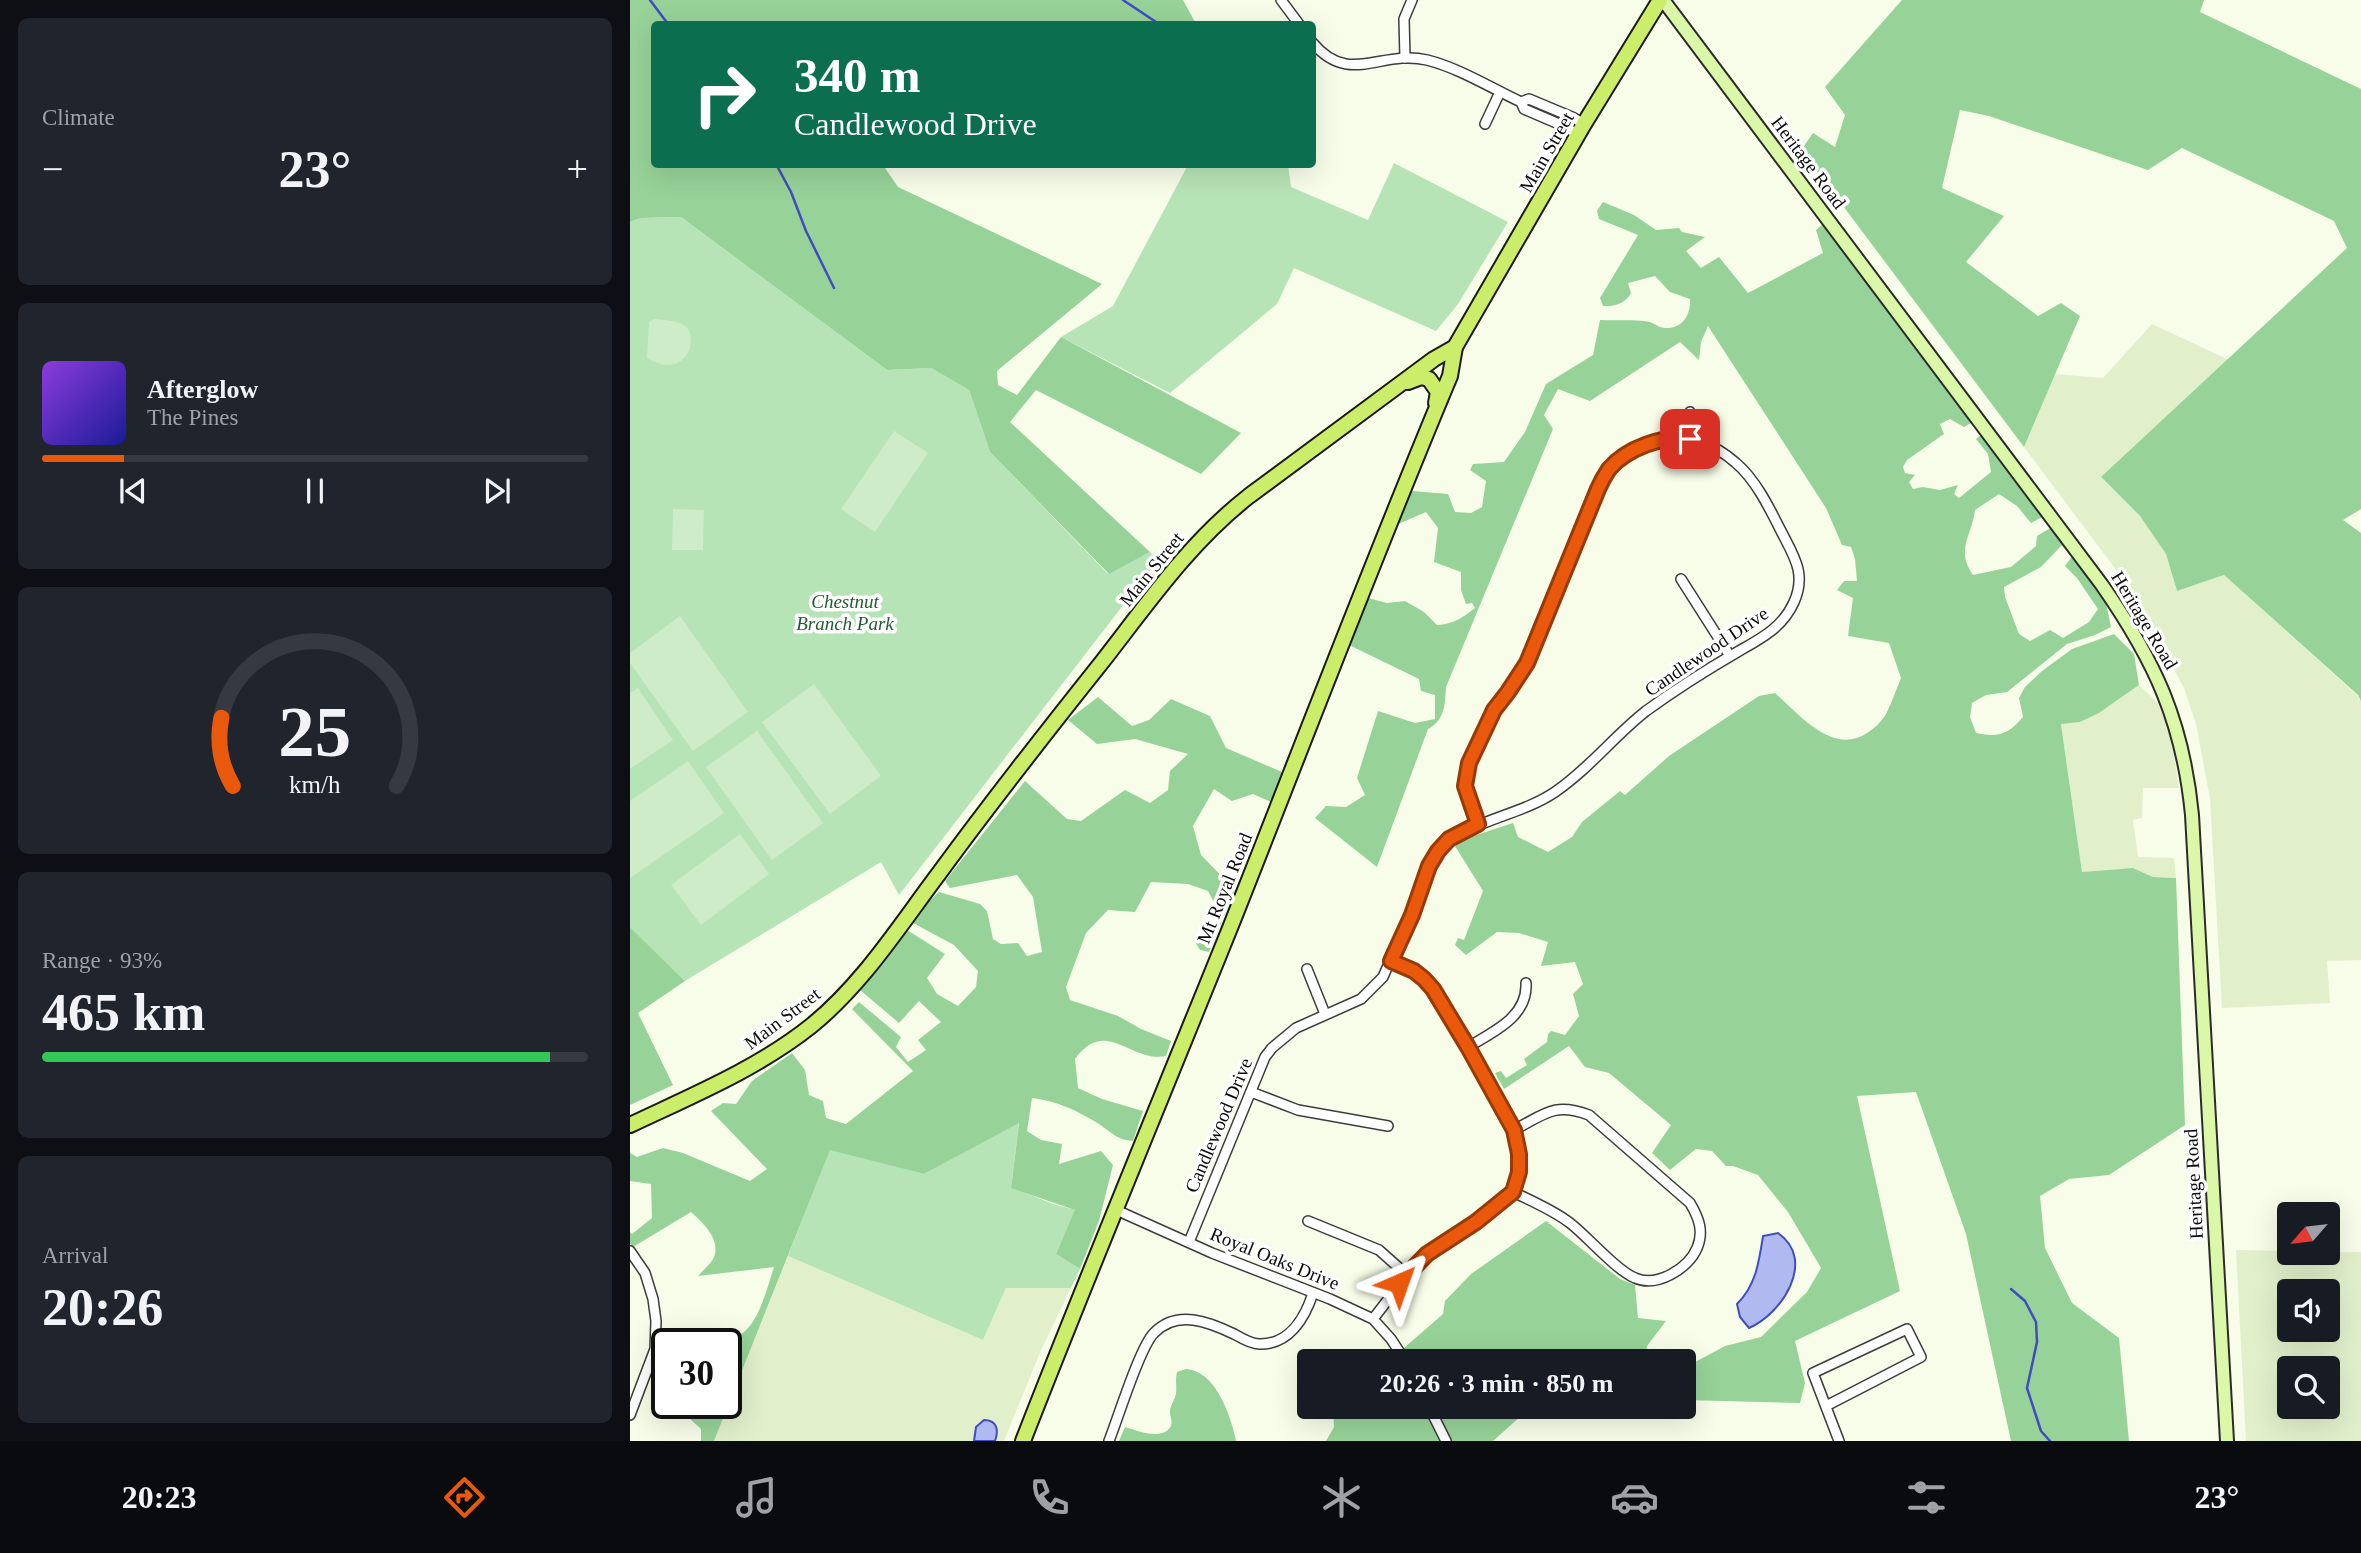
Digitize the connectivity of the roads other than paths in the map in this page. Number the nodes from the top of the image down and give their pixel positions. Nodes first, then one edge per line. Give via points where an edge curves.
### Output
1 (1281, 0) edge
2 (1412, 0) edge
3 (1662, 0) edge
4 (1297, 21) edge
5 (1316, 46) edge
6 (1405, 58) junction
7 (1500, 92) junction
8 (1485, 124) dead end
9 (1581, 130) junction
10 (1455, 347) junction
11 (1391, 391) junction
12 (1435, 412) junction
13 (1690, 412) dead end
14 (1685, 438) junction
15 (1681, 579) dead end
16 (1730, 656) junction
17 (1478, 824) junction
18 (1391, 961) junction
19 (1307, 969) dead end
20 (1526, 983) dead end
21 (1325, 1014) junction
22 (1468, 1047) junction
23 (1251, 1092) junction
24 (630, 1125) edge
25 (1388, 1126) dead end
26 (1514, 1130) junction
27 (1513, 1192) junction
28 (1114, 1209) junction
29 (1308, 1221) dead end
30 (1189, 1242) junction
31 (630, 1251) edge
32 (1406, 1274) junction
33 (1313, 1293) junction
34 (1373, 1319) junction
35 (1398, 1349) edge
36 (1826, 1406) junction
37 (630, 1415) edge
38 (1435, 1419) edge
39 (1023, 1441) edge
40 (1109, 1441) edge
41 (1446, 1441) edge
42 (1839, 1441) edge
43 (2227, 1441) edge

1 - 4 street
2 - 6 street via 1404,19
3 - 9 main road, Main Street
3 - 43 street, Heritage Road via 2102,585 2142,645 2166,696 2186,763 2192,815
5 - 6 street via 1328,59 1343,65
6 - 7 street via 1431,61
7 - 8 street
7 - 9 street via 1572,117
9 - 10 main road, Main Street
10 - 11 main road, Main Street
10 - 12 main road, Mt Royal Road via 1452,371
11 - 12 main road via 1413,379 1429,379 1437,392
11 - 24 main road, Main Street via 1228,512 1193,546 833,1006 757,1062
12 - 28 main road, Mt Royal Road
13 - 14 street
14 - 16 street, Candlewood Drive via 1706,443 1739,465 1776,520 1799,569 1801,583 1785,618 1771,632
14 - 17 street via 1637,449 1609,469 1598,489 1527,663 1494,710 1469,763 1465,786
15 - 16 street
16 - 17 street, Candlewood Drive via 1646,712 1555,792
17 - 18 street, Candlewood Drive via 1449,839 1438,851
18 - 21 street, Candlewood Drive via 1366,995
18 - 22 street via 1433,989
19 - 21 street
20 - 22 street via 1527,993 1517,1014
21 - 23 street, Candlewood Drive via 1296,1028 1272,1048
22 - 26 street
23 - 25 street via 1298,1110
23 - 30 street, Candlewood Drive
26 - 27 street via 1520,1164
26 - 27 street via 1550,1111 1570,1108 1589,1115 1690,1203 1702,1233 1699,1246 1692,1259 1670,1275 1655,1280 1634,1278 1554,1212
27 - 32 street
28 - 30 street, Royal Oaks Drive
28 - 39 main road, Mt Royal Road
29 - 32 street via 1379,1250
30 - 33 street, Royal Oaks Drive
31 - 37 street via 645,1273 656,1321 655,1349
32 - 34 street
33 - 34 street, Royal Oaks Drive
33 - 40 street via 1297,1326 1270,1343 1257,1344 1199,1320 1185,1319 1158,1329 1141,1357
34 - 35 street, Royal Oaks Drive
36 - 36 street via 1813,1373 1907,1329 1921,1357
36 - 42 street
38 - 41 street

